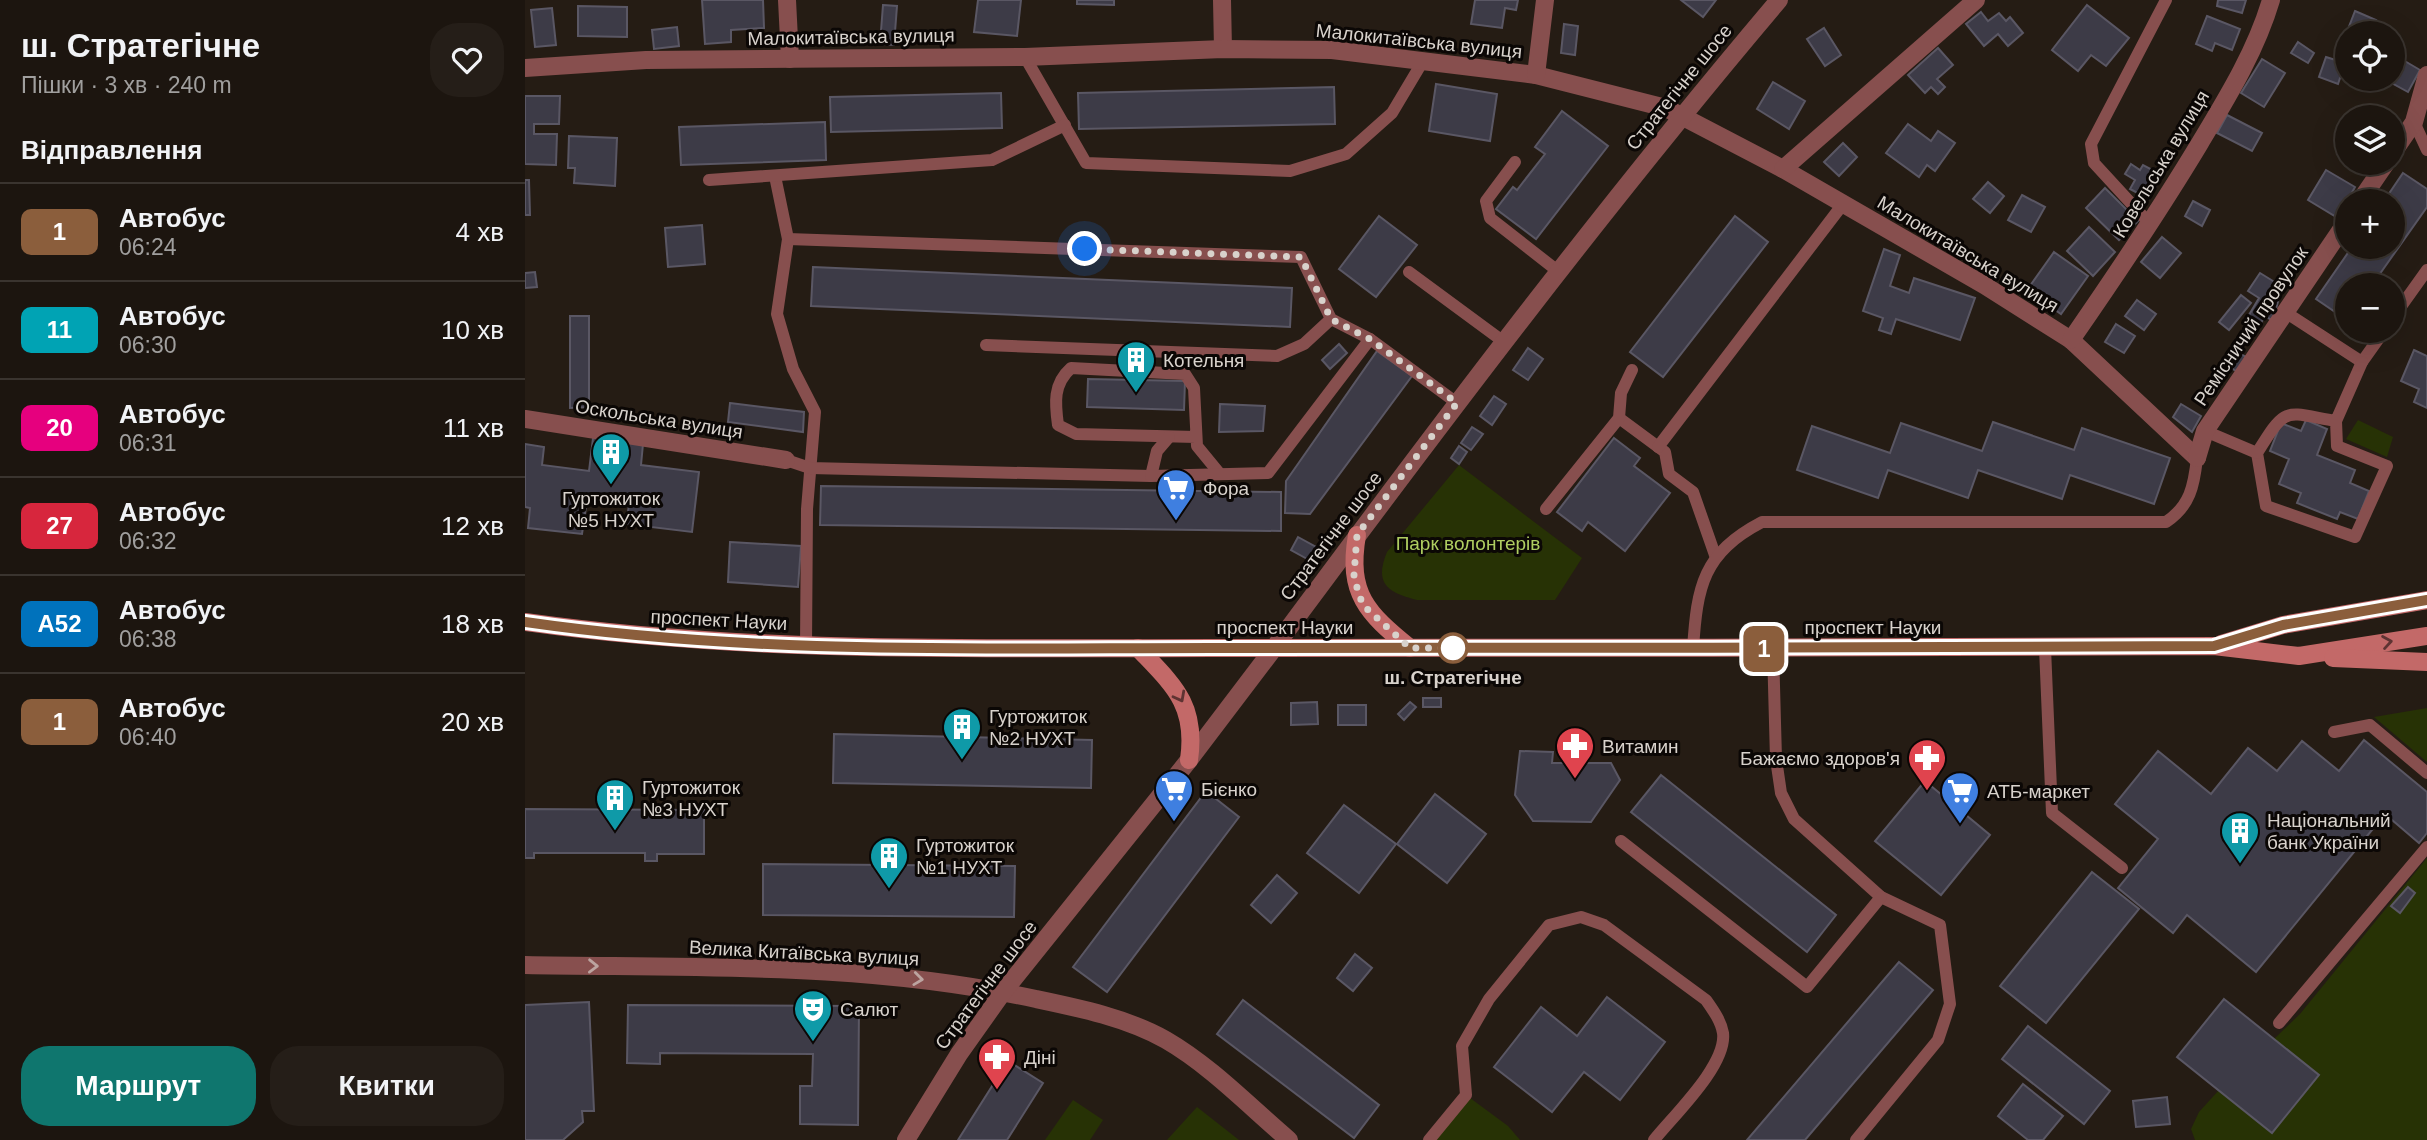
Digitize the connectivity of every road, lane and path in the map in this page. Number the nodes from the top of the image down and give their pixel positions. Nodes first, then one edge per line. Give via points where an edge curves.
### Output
1 (787, 0) edge
2 (1222, 0) edge
3 (1545, 0) edge
4 (1779, 0) edge
5 (1976, 0) edge
6 (2166, 0) edge
7 (2271, 0) edge
8 (1223, 49) junction
9 (1025, 57) junction
10 (790, 59) junction
11 (1423, 61) junction
12 (525, 68) edge
13 (1536, 75) junction
14 (2427, 75) edge
15 (1681, 116) junction
16 (2414, 122) junction
17 (1065, 125) junction
18 (2405, 135) edge
19 (2427, 150) edge
20 (1515, 162) dead end
21 (1783, 169) junction
22 (775, 176) junction
23 (709, 180) dead end
24 (1843, 204) junction
25 (2151, 225) junction
26 (788, 239) junction
27 (2335, 239) edge
28 (2427, 270) edge
29 (1409, 272) dead end
30 (1559, 272) junction
31 (2405, 301) edge
32 (2285, 312) junction
33 (1331, 319) junction
34 (1370, 339) junction
35 (2071, 340) junction
36 (1504, 342) junction
37 (2375, 343) edge
38 (986, 345) dead end
39 (2362, 362) junction
40 (1632, 370) dead end
41 (1457, 403) junction
42 (1619, 418) junction
43 (525, 419) edge
44 (2336, 421) junction
45 (2205, 431) junction
46 (1169, 437) junction
47 (1196, 437) junction
48 (1658, 447) junction
49 (2257, 453) junction
50 (2197, 458) junction
51 (786, 460) joint
52 (810, 468) junction
53 (1220, 474) junction
54 (1151, 476) junction
55 (1546, 509) dead end
56 (1357, 535) junction
57 (1715, 555) junction
58 (2427, 600) edge
59 (525, 622) edge
60 (2427, 636) edge
61 (806, 646) junction
62 (2214, 646) junction
63 (1138, 648) junction
64 (1274, 648) junction
65 (1410, 648) junction
66 (2045, 648) junction
67 (1693, 649) junction
68 (1773, 649) junction
69 (2299, 656) junction
70 (2427, 662) edge
71 (2334, 733) dead end
72 (1189, 760) junction
73 (2427, 774) edge
74 (1621, 841) dead end
75 (2427, 847) edge
76 (2122, 868) dead end
77 (1881, 897) junction
78 (525, 965) edge
79 (1003, 992) junction
80 (2279, 1023) dead end
81 (906, 1140) edge
82 (1289, 1140) edge
83 (1429, 1140) edge
84 (1654, 1140) edge
85 (1856, 1140) edge

1 - 10 street
2 - 8 street
3 - 13 street
4 - 15 street, Стратегічне шосе
5 - 21 street
6 - 25 lane via 2091,144 2094,163
7 - 25 street, Ковельська вулиця via 2243,68
8 - 9 street, Малокитаївська вулиця
8 - 11 street, Малокитаївська вулиця via 1332,50
9 - 10 street, Малокитаївська вулиця
9 - 17 lane
10 - 12 street, Малокитаївська вулиця via 646,60
11 - 13 street, Малокитаївська вулиця
11 - 17 lane via 1392,113 1346,154 1290,171 1086,163
13 - 15 street, Малокитаївська вулиця via 1645,102
14 - 16 street
15 - 21 street, Малокитаївська вулиця
15 - 30 street, Стратегічне шосе
16 - 18 street
16 - 19 lane
17 - 22 lane via 992,160
20 - 30 lane via 1486,201 1489,218
21 - 24 street, Малокитаївська вулиця
22 - 23 lane
22 - 26 lane
24 - 35 street, Малокитаївська вулиця
24 - 48 lane
25 - 35 street, Ковельська вулиця
26 - 33 lane via 1301,257
26 - 52 lane via 777,314 793,369 814,412
27 - 32 street, Ремісничий провулок
28 - 31 lane
29 - 36 lane
30 - 36 street, Стратегічне шосе
32 - 39 lane
32 - 45 street, Ремісничий провулок
33 - 34 lane
33 - 38 lane via 1304,344 1277,356
34 - 41 lane
34 - 53 lane via 1273,469 1259,475
35 - 50 street, Малокитаївська вулиця
36 - 41 street, Стратегічне шосе
37 - 39 lane
39 - 44 lane
40 - 42 lane via 1621,393
41 - 56 street, Стратегічне шосе
42 - 48 lane
42 - 55 lane
43 - 51 street, Оскольська вулиця
44 - 49 lane via 2293,413 2279,418
44 - 49 lane via 2337,446 2387,466 2355,537 2266,506
45 - 49 lane
45 - 50 street, Ремісничий провулок
46 - 47 lane
46 - 47 lane via 1076,434 1058,425 1054,400 1061,377 1071,368 1185,374 1194,388
46 - 54 lane via 1157,451
47 - 53 lane via 1197,446
48 - 57 lane via 1665,453 1669,474 1693,492
50 - 57 lane via 2194,485 2183,511 2166,522 1762,522 1734,537
51 - 52 lane
52 - 54 lane
52 - 61 lane
53 - 54 lane
56 - 64 street, Стратегічне шосе
56 - 65 main road via 1353,566 1359,596 1381,625
57 - 67 lane via 1695,607
58 - 62 main road, проспект Науки via 2283,625
59 - 61 main road, проспект Науки via 654,638
69 -> 60 main road, проспект Науки
61 - 63 main road, проспект Науки
62 - 66 main road, проспект Науки
62 - 69 main road, проспект Науки
63 - 64 main road, проспект Науки
63 -> 72 main road via 1183,698 1190,731
64 - 65 main road, проспект Науки
64 - 72 street, Стратегічне шосе
65 - 67 main road, проспект Науки
66 - 68 main road, проспект Науки
66 - 76 lane via 2052,813
67 - 68 main road, проспект Науки
68 - 77 lane via 1781,793 1794,819
69 - 70 main road
71 - 73 lane via 2369,725
72 - 79 street, Стратегічне шосе
74 - 77 lane via 1807,987
75 - 80 lane
77 - 85 lane via 1940,925 1950,1004 1938,1040
78 -> 79 street, Велика Китаївська вулиця via 884,975
79 - 81 street, Стратегічне шосе
79 - 82 street, Велика Китаївська вулиця via 1103,1016 1166,1040
83 - 84 lane via 1466,1096 1462,1046 1489,999 1549,925 1581,917 1604,925 1706,1000 1717,1015 1723,1034 1720,1058

